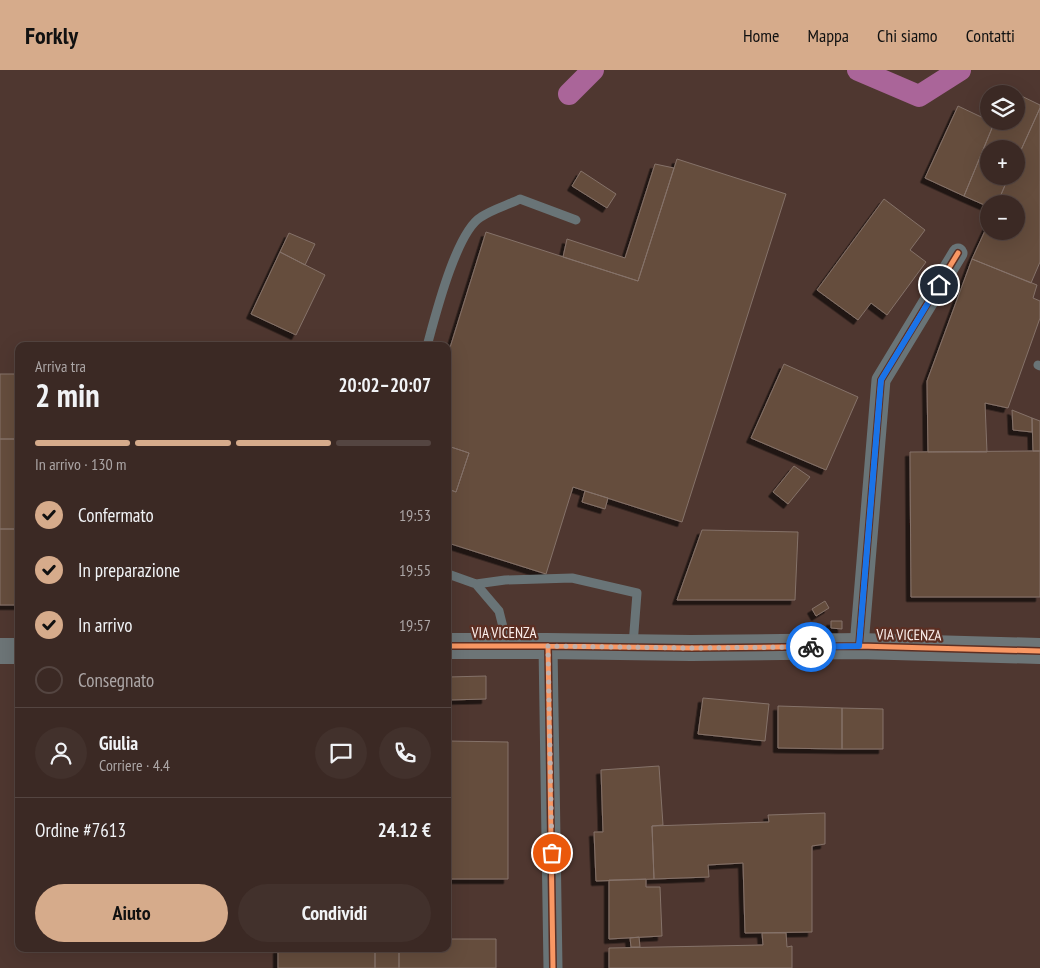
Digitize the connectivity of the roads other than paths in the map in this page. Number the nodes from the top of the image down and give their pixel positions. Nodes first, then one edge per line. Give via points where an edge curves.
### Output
1 (576, 220) dead end
2 (958, 253) dead end
3 (427, 342) edge
4 (451, 575) edge
5 (476, 584) junction
6 (451, 646) edge
7 (508, 646) junction
8 (548, 646) junction
9 (859, 646) junction
10 (633, 648) junction
11 (0, 651) edge
12 (15, 651) edge
13 (1040, 651) edge
14 (554, 968) edge

1 - 3 lane via 520,199 480,217 462,241
2 - 9 street via 881,380
4 - 5 lane
5 - 7 lane via 499,611
5 - 10 lane via 572,578 637,593
6 - 7 street, VIA VICENZA
7 - 8 street, VIA VICENZA
8 - 10 street, VIA VICENZA
8 - 14 street
9 - 10 street, VIA VICENZA
9 - 13 street, VIA VICENZA
11 - 12 street

